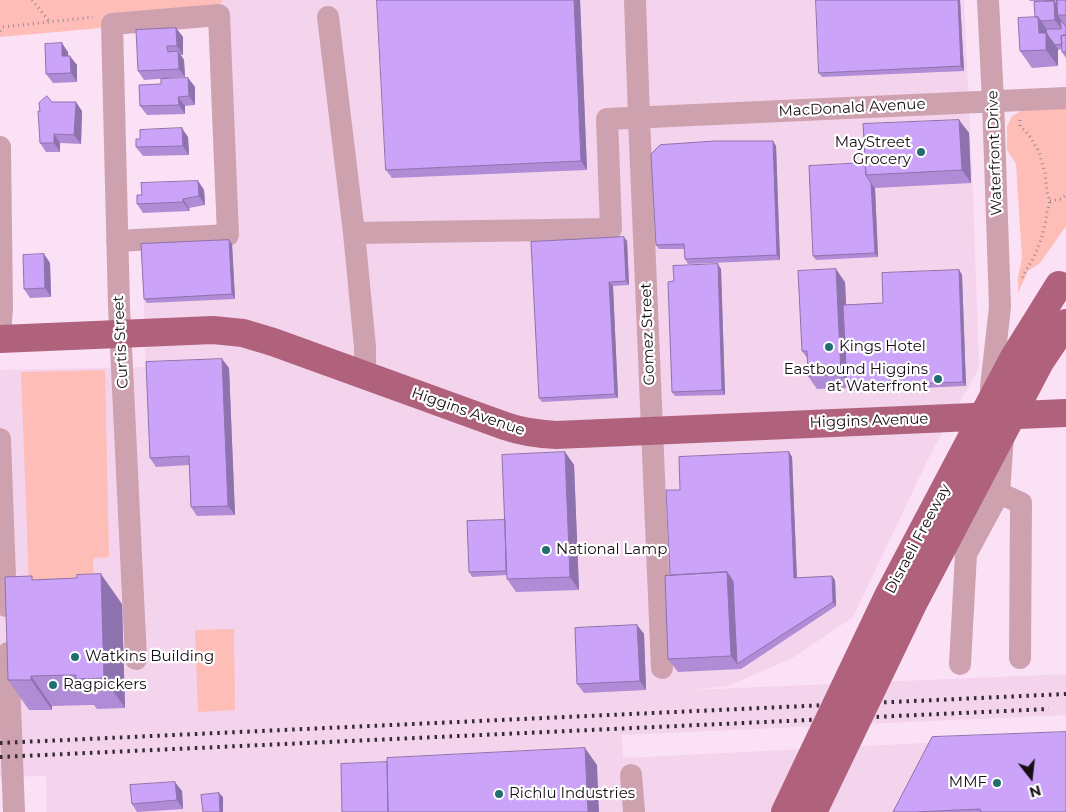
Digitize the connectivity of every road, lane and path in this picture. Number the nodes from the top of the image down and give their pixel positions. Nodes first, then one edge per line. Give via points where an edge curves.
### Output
1 (32, 0) edge
2 (635, 0) edge
3 (988, 0) edge
4 (328, 17) dead end
5 (50, 22) dead end
6 (1066, 98) edge
7 (993, 101) junction
8 (1020, 117) dead end
9 (639, 118) junction
10 (0, 146) edge
11 (1066, 195) edge
12 (1050, 201) junction
13 (354, 233) junction
14 (117, 241) junction
15 (1063, 280) edge
16 (1022, 284) dead end
17 (1066, 323) edge
18 (0, 334) edge
19 (121, 334) junction
20 (0, 339) edge
21 (365, 376) junction
22 (1066, 413) edge
23 (1005, 415) junction
24 (652, 431) junction
25 (0, 440) edge
26 (999, 493) junction
27 (1020, 658) dead end
28 (136, 659) dead end
29 (960, 664) dead end
30 (662, 668) dead end
31 (631, 775) dead end
32 (14, 812) edge
33 (634, 812) edge
34 (785, 812) edge
35 (813, 812) edge

1 - 5 path
2 - 9 street, Gomez Street
3 - 7 street, Waterfront Drive
4 - 13 street
6 - 7 street, MacDonald Avenue
7 - 9 street, MacDonald Avenue
7 - 23 street, Waterfront Drive via 1000,307 1014,385
8 - 12 path via 1020,126 1039,152
9 - 13 street, MacDonald Avenue via 607,120 611,229
9 - 24 street, Gomez Street
10 - 18 street
11 - 12 path
12 - 16 path via 1041,240
13 - 21 street
14 - 14 street, Curtis Street via 112,24 219,15 228,235
14 - 19 street, Curtis Street
15 - 34 main road, Disraeli Freeway, bridge via 1013,359 888,596
17 - 35 main road, Disraeli Freeway, bridge via 1040,362 913,604
19 - 20 main road, Higgins Avenue
19 - 21 main road, Higgins Avenue via 212,330 243,332
19 - 28 street, Curtis Street
21 - 24 main road, Higgins Avenue via 522,432 556,435
22 - 23 main road, Higgins Avenue
23 - 24 main road, Higgins Avenue
23 - 26 street, Waterfront Drive
24 - 30 street, Gomez Street
25 - 32 street
26 - 27 street via 1021,503
26 - 29 street via 966,554
31 - 33 street

